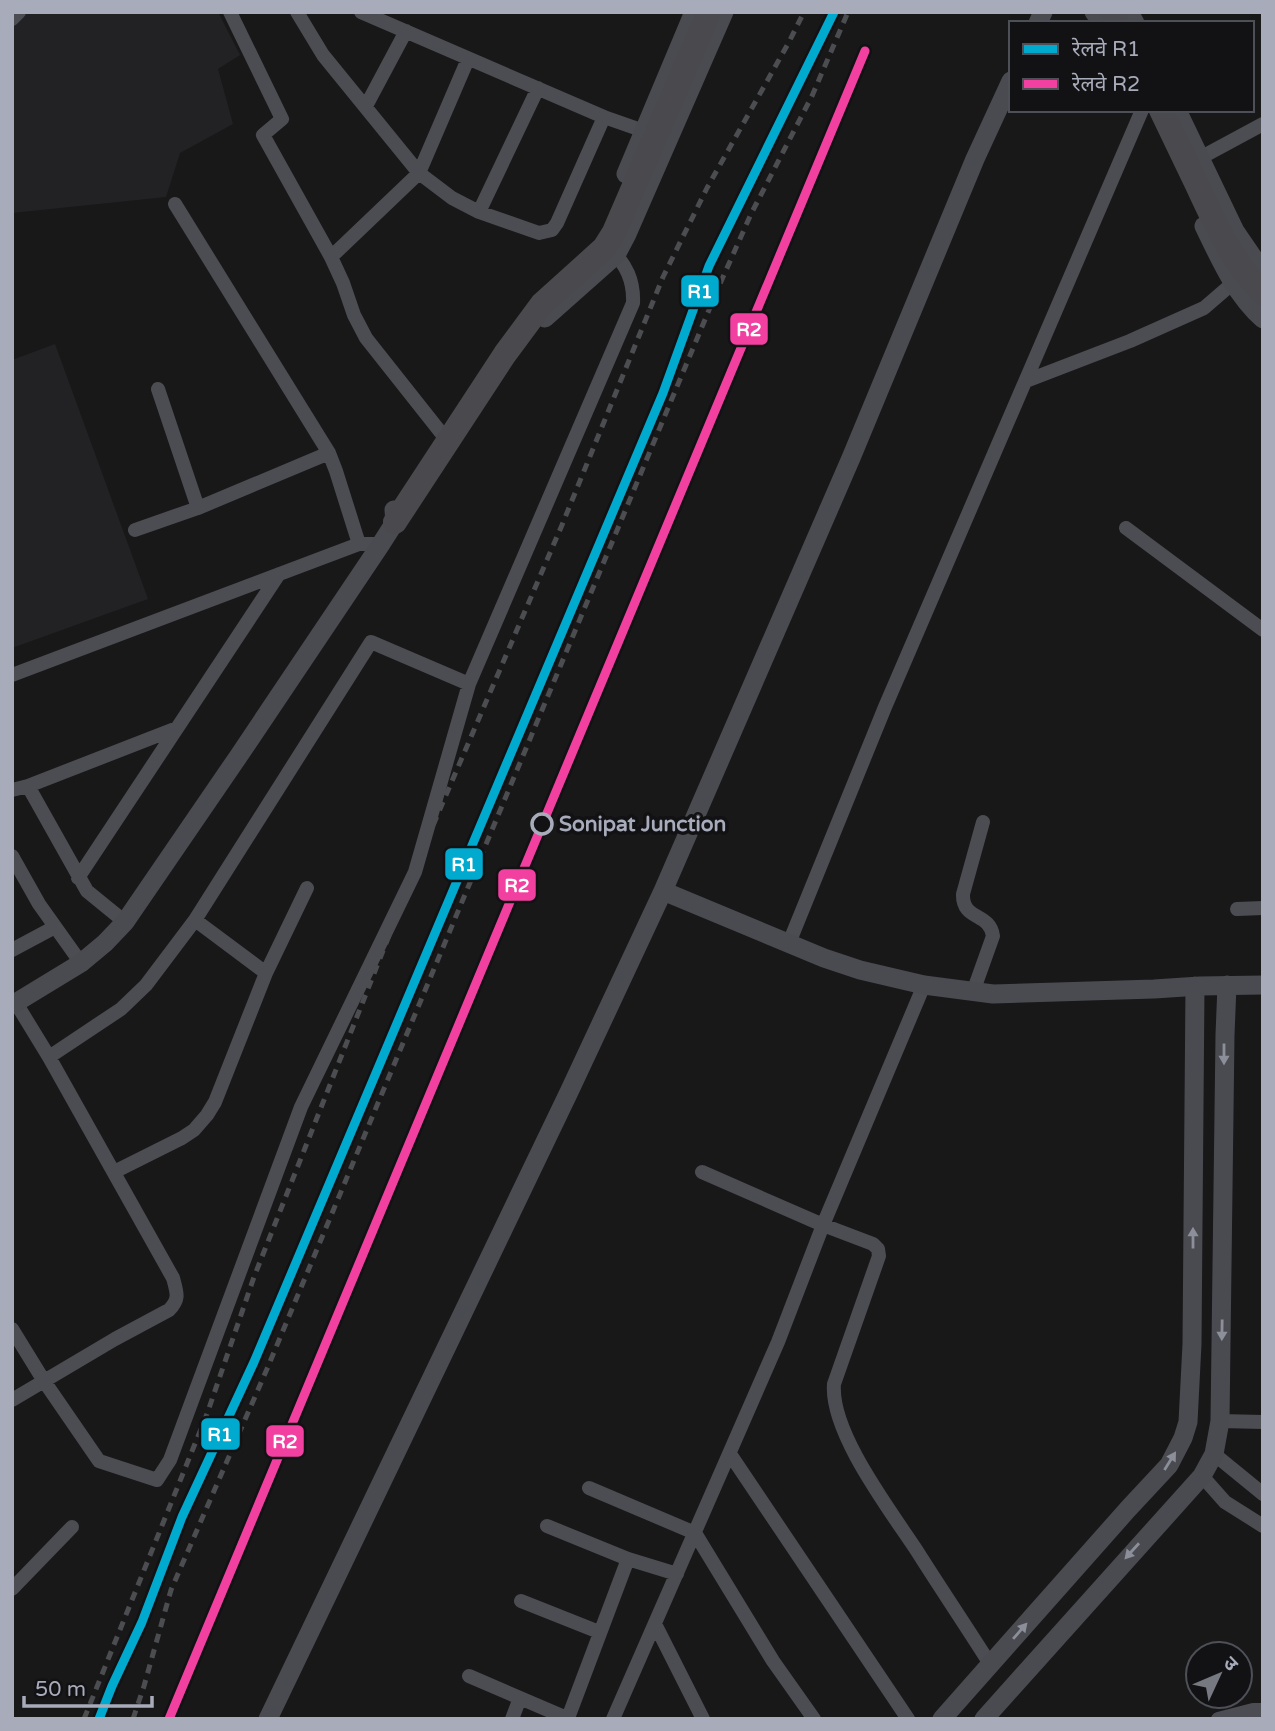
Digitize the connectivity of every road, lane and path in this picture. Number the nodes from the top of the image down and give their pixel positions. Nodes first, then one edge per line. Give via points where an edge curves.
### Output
1 (19, 12) edge
2 (230, 12) edge
3 (296, 12) edge
4 (361, 12) edge
5 (694, 12) edge
6 (709, 12) edge
7 (724, 12) edge
8 (12, 19) edge
9 (406, 32) junction
10 (468, 59) junction
11 (1009, 85) edge
12 (538, 88) junction
13 (366, 106) junction
14 (1141, 112) edge
15 (1151, 112) edge
16 (1162, 112) edge
17 (1178, 112) edge
18 (604, 117) junction
19 (1263, 124) edge
20 (644, 131) junction
21 (1200, 158) junction
22 (419, 173) junction
23 (175, 204) dead end
24 (479, 212) junction
25 (600, 237) junction
26 (616, 255) junction
27 (331, 257) junction
28 (1262, 276) edge
29 (1233, 283) junction
30 (1263, 319) edge
31 (1026, 381) junction
32 (158, 389) dead end
33 (442, 434) junction
34 (329, 453) junction
35 (198, 508) junction
36 (395, 522) junction
37 (1126, 527) dead end
38 (135, 530) dead end
39 (359, 544) junction
40 (381, 544) junction
41 (279, 574) junction
42 (1263, 630) edge
43 (12, 676) edge
44 (469, 684) junction
45 (177, 728) junction
46 (28, 786) junction
47 (12, 790) edge
48 (983, 822) dead end
49 (12, 856) edge
50 (78, 878) junction
51 (307, 887) dead end
52 (663, 891) junction
53 (1263, 908) edge
54 (1237, 909) dead end
55 (195, 920) junction
56 (125, 922) junction
57 (55, 927) junction
58 (789, 943) junction
59 (14, 944) edge
60 (81, 963) junction
61 (266, 974) junction
62 (924, 985) junction
63 (1227, 985) junction
64 (1263, 985) edge
65 (1195, 986) junction
66 (973, 992) junction
67 (14, 1004) edge
68 (49, 1057) junction
69 (114, 1172) junction
70 (702, 1172) dead end
71 (824, 1225) junction
72 (12, 1329) edge
73 (44, 1381) junction
74 (12, 1400) edge
75 (1220, 1421) junction
76 (1263, 1422) edge
77 (730, 1454) junction
78 (1214, 1454) junction
79 (1202, 1476) junction
80 (589, 1488) dead end
81 (1263, 1494) edge
82 (547, 1525) dead end
83 (1263, 1525) edge
84 (72, 1527) dead end
85 (695, 1533) junction
86 (628, 1559) junction
87 (677, 1574) junction
88 (12, 1589) edge
89 (521, 1601) dead end
90 (655, 1624) junction
91 (599, 1632) junction
92 (990, 1664) junction
93 (469, 1676) dead end
94 (520, 1698) junction
95 (1263, 1710) edge
96 (568, 1718) edge
97 (268, 1719) edge
98 (512, 1719) edge
99 (613, 1719) edge
100 (704, 1719) edge
101 (814, 1719) edge
102 (908, 1719) edge
103 (942, 1719) edge
104 (984, 1719) edge
105 (1218, 1719) edge

1 - 8 street
2 - 27 street via 282,119 262,135
3 - 13 street
4 - 9 street
5 - 20 street
6 - 36 highway via 614,232 604,248 533,315
7 - 26 street
9 - 10 street
9 - 13 street
10 - 12 street
10 - 22 street
11 - 52 street
12 - 18 street
12 - 24 street
13 - 22 street
14 - 31 street
15 - 29 street
16 - 28 highway via 1216,226 1256,286
17 - 21 street
18 - 20 street
18 - 24 street via 552,230 539,233
19 - 21 street
20 - 25 street
21 - 28 street
22 - 24 street
22 - 27 street
23 - 34 street
25 - 26 street
25 - 33 street via 530,303
26 - 36 street via 547,315 407,519
26 - 44 street via 629,271 633,303
27 - 33 street via 366,338
28 - 29 street
29 - 30 street
29 - 31 street via 1204,308
31 - 58 street
32 - 35 street
33 - 36 street via 393,512
34 - 35 street
34 - 39 street
35 - 38 street
36 - 40 street
37 - 42 street
39 - 40 street
39 - 41 street
40 - 56 street
41 - 43 street
41 - 45 street
44 - 55 street via 371,642
44 - 73 street via 415,872 301,1107 170,1460 158,1480 99,1461
45 - 46 street
45 - 50 street
46 - 47 street
46 - 50 street
48 - 66 street via 962,903 988,923 993,936
49 - 57 street
50 - 56 street
51 - 61 street
52 - 58 street
52 - 97 street
53 - 54 street
55 - 61 street
55 - 68 street via 146,985 121,1009
56 - 60 street
57 - 59 street
57 - 60 street
58 - 62 street via 860,970
60 - 67 street
61 - 69 street via 207,1115 183,1138
62 - 66 street
62 - 71 street
63 - 64 street
63 - 65 street
63 -> 75 street
65 - 66 street
92 -> 65 street via 1170,1465 1186,1430 1192,1344
67 - 68 street
68 - 69 street
69 - 73 street via 173,1279 175,1304
70 - 71 street
71 - 77 street
71 - 92 street via 873,1244 879,1256 834,1384 833,1395 847,1436
72 - 73 street
73 - 74 street
75 - 76 street
75 - 78 street
77 - 85 street
77 - 102 street
78 - 79 street
78 - 81 street
79 - 83 street via 1225,1502
79 -> 104 street
80 - 85 street
82 - 86 street
84 - 88 street
85 - 87 street
85 - 101 street
86 - 87 street
86 - 91 street
87 - 90 street
89 - 91 street
90 - 99 street
90 - 100 street
91 - 96 street
92 - 103 street
93 - 94 street
94 - 96 street
94 - 98 street
95 - 105 street

